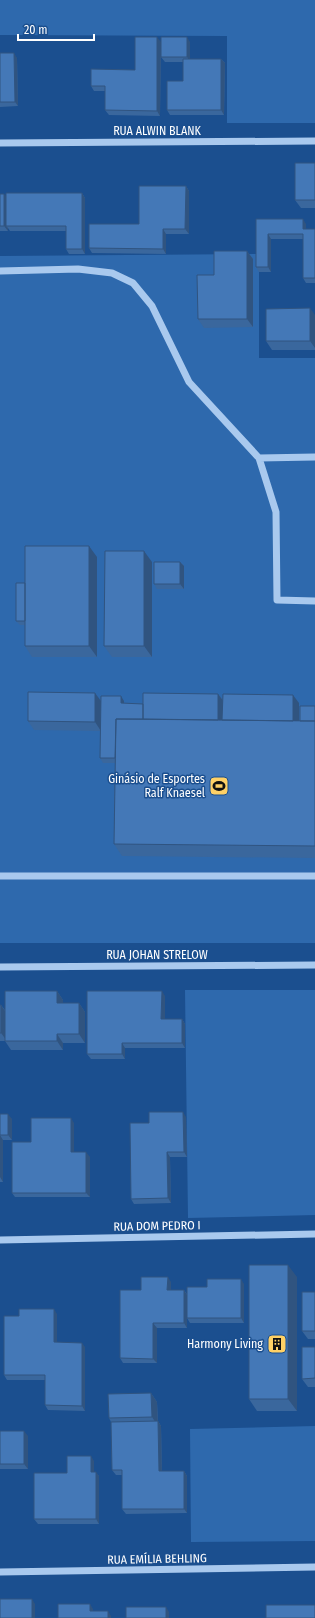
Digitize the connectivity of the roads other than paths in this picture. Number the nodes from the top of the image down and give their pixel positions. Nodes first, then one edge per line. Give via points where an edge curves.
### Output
1 (315, 141) edge
2 (0, 143) edge
3 (0, 271) edge
4 (315, 456) edge
5 (259, 458) junction
6 (315, 601) edge
7 (0, 876) edge
8 (315, 876) edge
9 (315, 965) edge
10 (0, 967) edge
11 (315, 1234) edge
12 (0, 1240) edge
13 (315, 1567) edge
14 (0, 1572) edge

1 - 2 street, RUA ALWIN BLANK
3 - 5 street via 78,269 112,273 133,283 152,306 189,382
4 - 5 street
5 - 6 street via 276,512 277,600
7 - 8 street
9 - 10 street, RUA JOHAN STRELOW
11 - 12 street, RUA DOM PEDRO I
13 - 14 street, RUA EMÍLIA BEHLING

